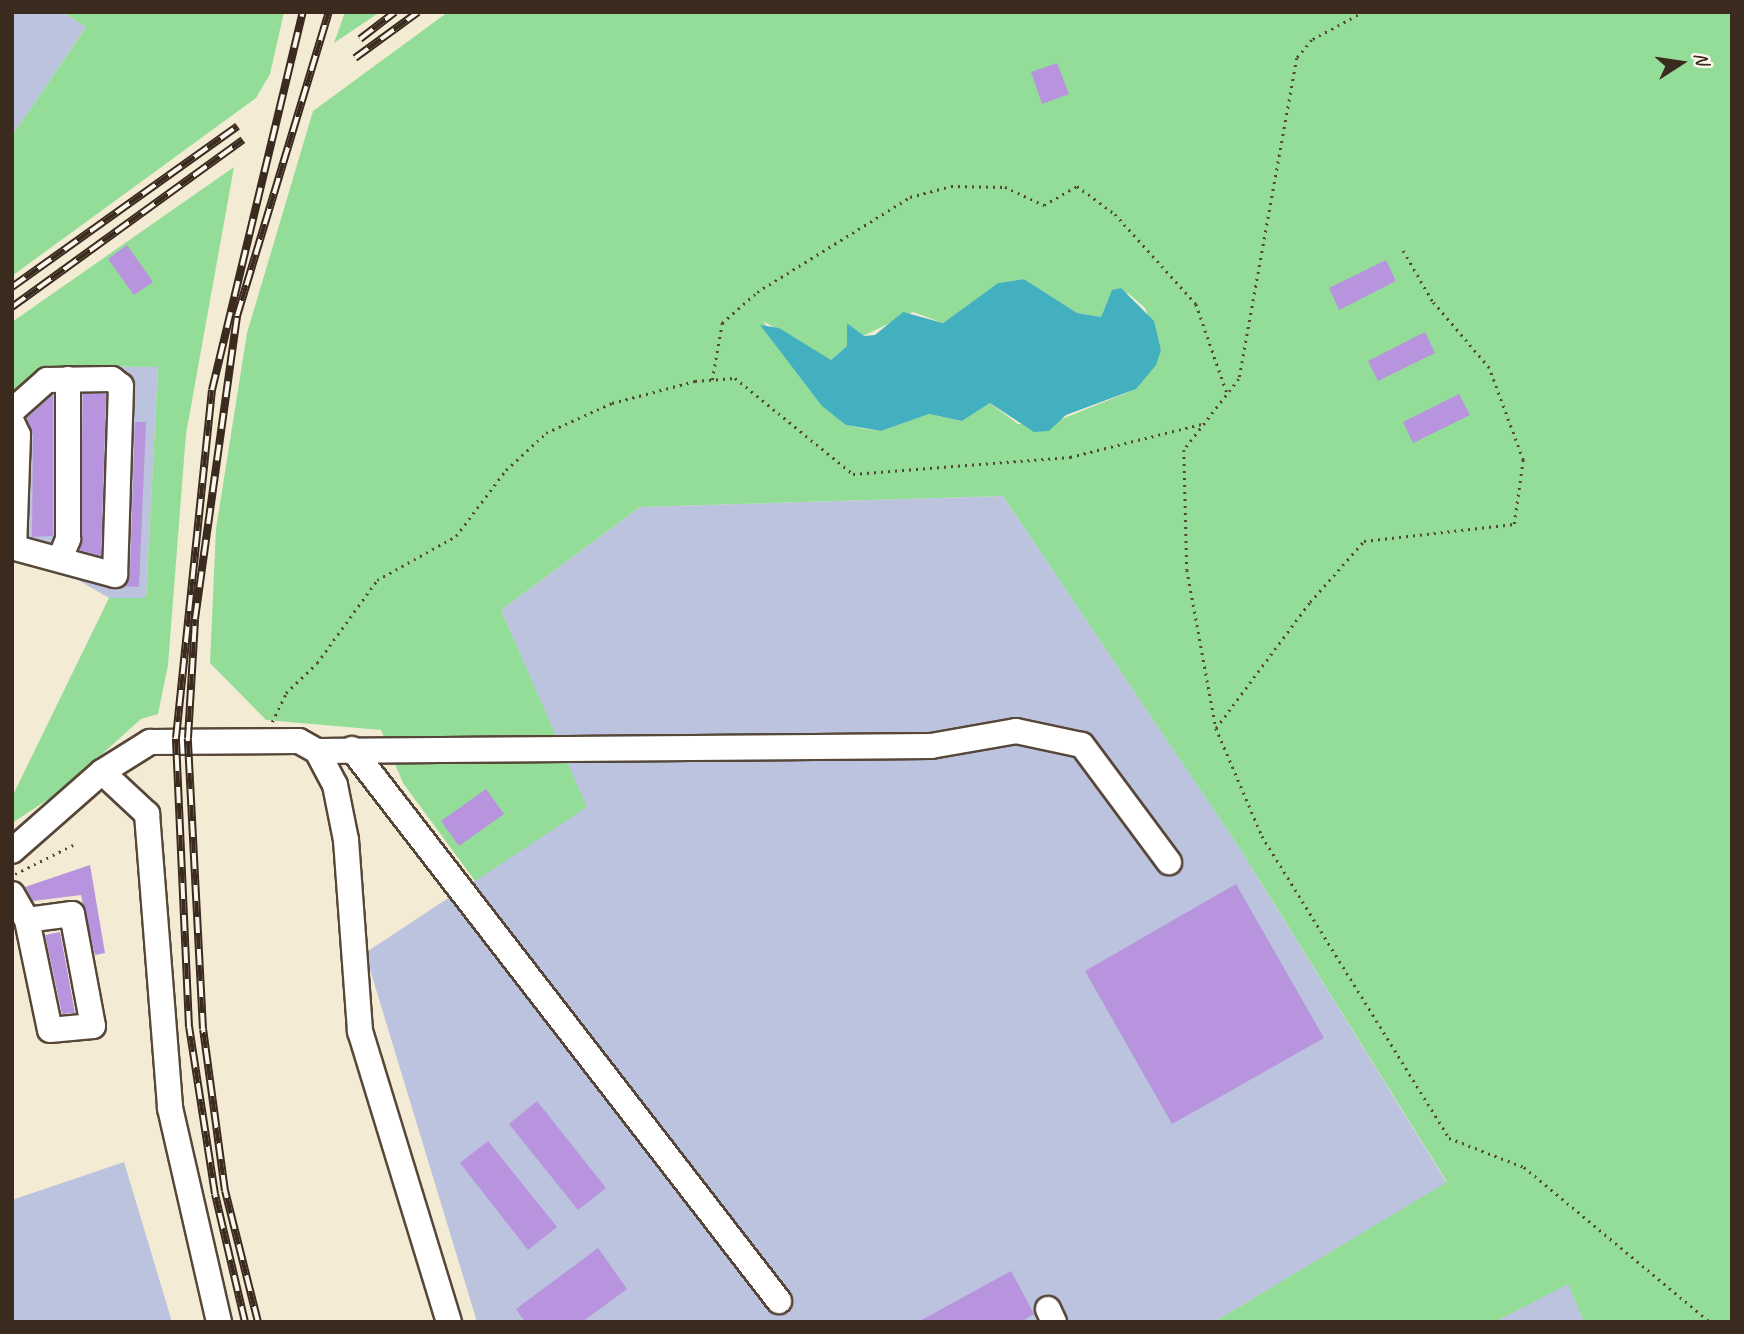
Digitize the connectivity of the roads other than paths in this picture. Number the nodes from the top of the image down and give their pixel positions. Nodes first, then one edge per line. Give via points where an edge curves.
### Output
1 (68, 379) junction
2 (12, 411) edge
3 (12, 422) edge
4 (13, 548) edge
5 (60, 559) junction
6 (352, 749) junction
7 (317, 751) junction
8 (102, 772) junction
9 (12, 851) edge
10 (1168, 862) dead end
11 (12, 894) edge
12 (27, 920) junction
13 (779, 1301) dead end
14 (219, 1322) edge
15 (449, 1322) edge

1 - 2 street via 43,381
1 - 5 street via 68,539
1 - 5 street via 111,379 121,386 116,572 108,578
3 - 4 street via 19,436
4 - 5 street
6 - 7 street
6 - 10 street via 931,747 1016,731 1082,745
6 - 13 street
7 - 8 street via 299,741 164,739
7 - 15 street via 335,785 346,840 360,1031
8 - 9 street
8 - 14 street via 137,798 149,820 170,1108
11 - 12 street
12 - 12 street via 50,1030 93,1026 72,914

